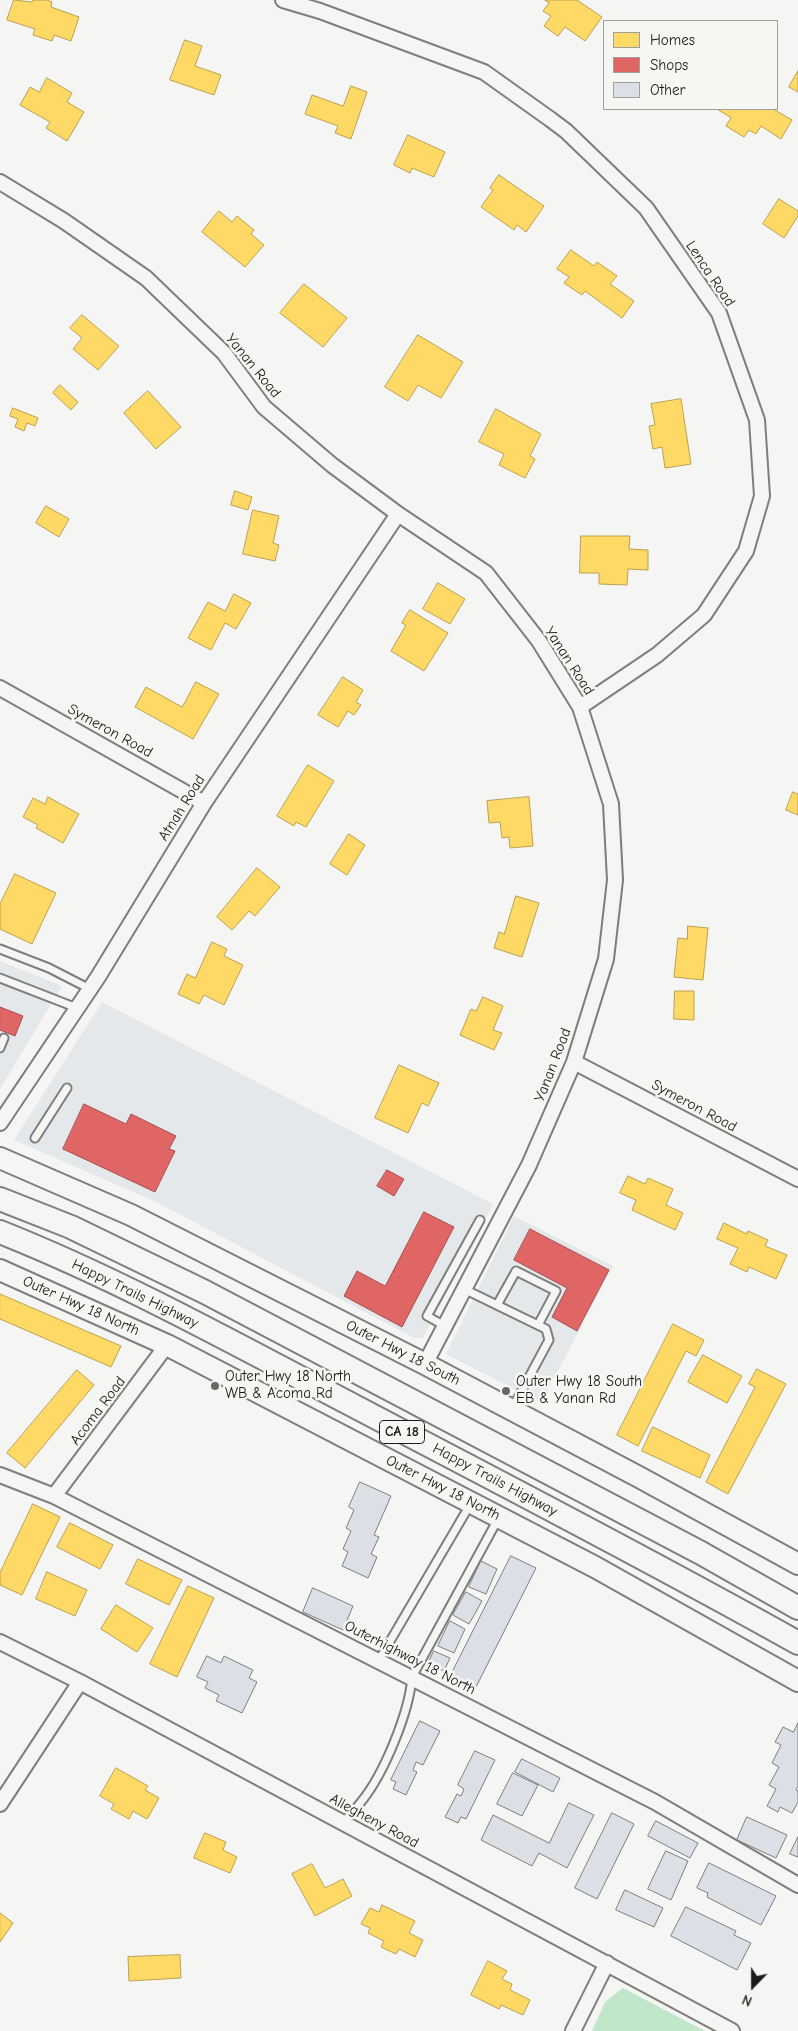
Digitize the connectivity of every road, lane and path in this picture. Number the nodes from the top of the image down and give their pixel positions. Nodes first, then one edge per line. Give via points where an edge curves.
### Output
1 (283, 0) edge
2 (0, 182) edge
3 (398, 514) junction
4 (0, 688) edge
5 (580, 707) junction
6 (204, 803) junction
7 (0, 949) edge
8 (0, 978) edge
9 (90, 989) junction
10 (77, 1008) junction
11 (4, 1038) dead end
12 (0, 1048) edge
13 (574, 1062) junction
14 (67, 1088) dead end
15 (2, 1117) edge
16 (35, 1138) dead end
17 (0, 1158) edge
18 (798, 1179) edge
19 (0, 1199) edge
20 (480, 1220) dead end
21 (0, 1232) edge
22 (0, 1270) edge
23 (464, 1289) junction
24 (498, 1305) junction
25 (538, 1325) junction
26 (445, 1326) junction
27 (167, 1345) junction
28 (425, 1364) junction
29 (512, 1409) junction
30 (0, 1475) edge
31 (54, 1496) junction
32 (471, 1503) junction
33 (499, 1517) junction
34 (798, 1564) edge
35 (798, 1608) edge
36 (0, 1642) edge
37 (798, 1643) edge
38 (379, 1660) junction
39 (412, 1677) junction
40 (798, 1681) edge
41 (80, 1682) junction
42 (0, 1804) edge
43 (342, 1822) junction
44 (798, 1885) edge
45 (607, 1963) junction
46 (574, 2031) edge
47 (732, 2031) edge

1 - 5 street, Lenca Road via 484,72 550,119 646,208 719,313 757,420 762,496 746,551 704,615 657,655
2 - 3 street, Yanan Road via 64,221 146,278 224,353 264,407 326,460
3 - 5 street, Yanan Road via 486,573 539,641
3 - 6 street, Atnah Road
4 - 6 street, Symeron Road
5 - 13 street, Yanan Road via 610,804 615,880 606,959
6 - 9 street, Atnah Road
7 - 9 lane via 50,968
8 - 10 lane
9 - 10 street, Atnah Road
10 - 15 street, Atnah Road
11 - 12 lane
13 - 18 street, Symeron Road
13 - 23 street, Yanan Road via 529,1165
14 - 16 lane
17 - 28 street, Outer Hwy 18 South via 131,1215
19 - 35 main road, Happy Trails Highway / CA 18 via 71,1227 204,1292 701,1553
20 - 26 lane via 427,1316
21 - 37 main road, Happy Trails Highway / CA 18 via 59,1256 200,1326 688,1581
22 - 27 street, Outer Hwy 18 North
23 - 24 lane
23 - 26 street, Yanan Road
24 - 25 lane
24 - 25 lane via 516,1271 556,1291
25 - 29 lane via 546,1329 549,1340
26 - 28 street, Yanan Road
27 - 31 street, Acoma Road
27 - 32 street, Outer Hwy 18 North
28 - 29 street, Outer Hwy 18 South
29 - 34 street, Outer Hwy 18 South
30 - 31 street, Outerhighway 18 North
31 - 38 street, Outerhighway 18 North
32 - 33 street, Outer Hwy 18 North
32 - 38 lane
33 - 39 lane
33 - 40 street, Outer Hwy 18 North
36 - 41 street, Allegheny Road
38 - 39 street, Outerhighway 18 North
39 - 43 lane via 410,1695 378,1777 362,1802
39 - 44 street, Outerhighway 18 North via 655,1802
41 - 42 street
41 - 43 street, Allegheny Road
43 - 45 street, Allegheny Road
45 - 46 street
45 - 47 street, Allegheny Road

